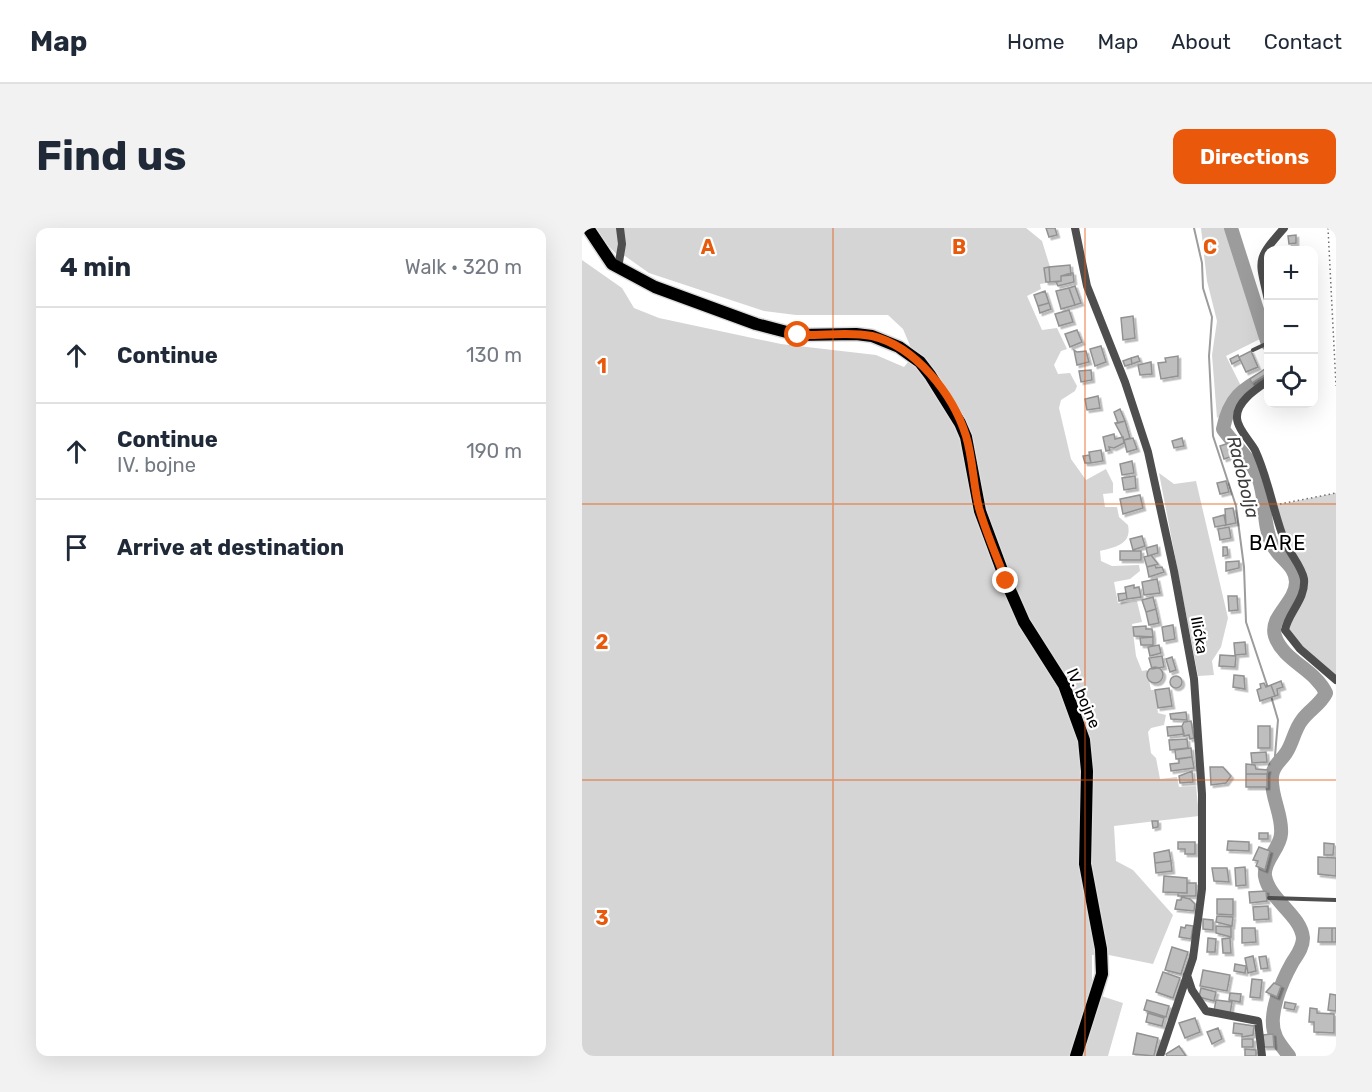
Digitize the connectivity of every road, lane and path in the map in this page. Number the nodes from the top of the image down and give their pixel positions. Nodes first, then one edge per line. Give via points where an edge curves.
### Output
1 (588, 228) edge
2 (620, 228) edge
3 (1075, 228) edge
4 (1284, 228) edge
5 (1328, 228) edge
6 (1270, 246) edge
7 (1264, 255) edge
8 (618, 268) junction
9 (1264, 278) edge
10 (1264, 345) edge
11 (1253, 350) dead end
12 (1264, 385) edge
13 (1336, 386) edge
14 (1336, 494) edge
15 (1273, 506) junction
16 (1336, 680) edge
17 (1271, 898) dead end
18 (1336, 900) edge
19 (1187, 975) junction
20 (1076, 1056) edge
21 (1160, 1056) edge
22 (1262, 1056) edge

1 - 8 main road
2 - 8 street
3 - 19 street, Ilićka via 1087,286 1148,452 1194,679 1202,794 1202,889
4 - 6 street
5 - 13 path
7 - 9 street via 1260,260
8 - 20 main road, IV. bojne via 655,287 756,324 798,335 856,334 885,340 910,354 930,375 957,417 966,437 980,511 1014,602 1064,685 1084,740 1085,864 1102,974
10 - 11 lane
12 - 15 street via 1242,404 1236,416 1263,470
14 - 15 path
15 - 16 street via 1304,582 1285,630 1300,649
17 - 18 lane
19 - 21 street, Ilićka
19 - 22 street via 1206,1011 1258,1021

